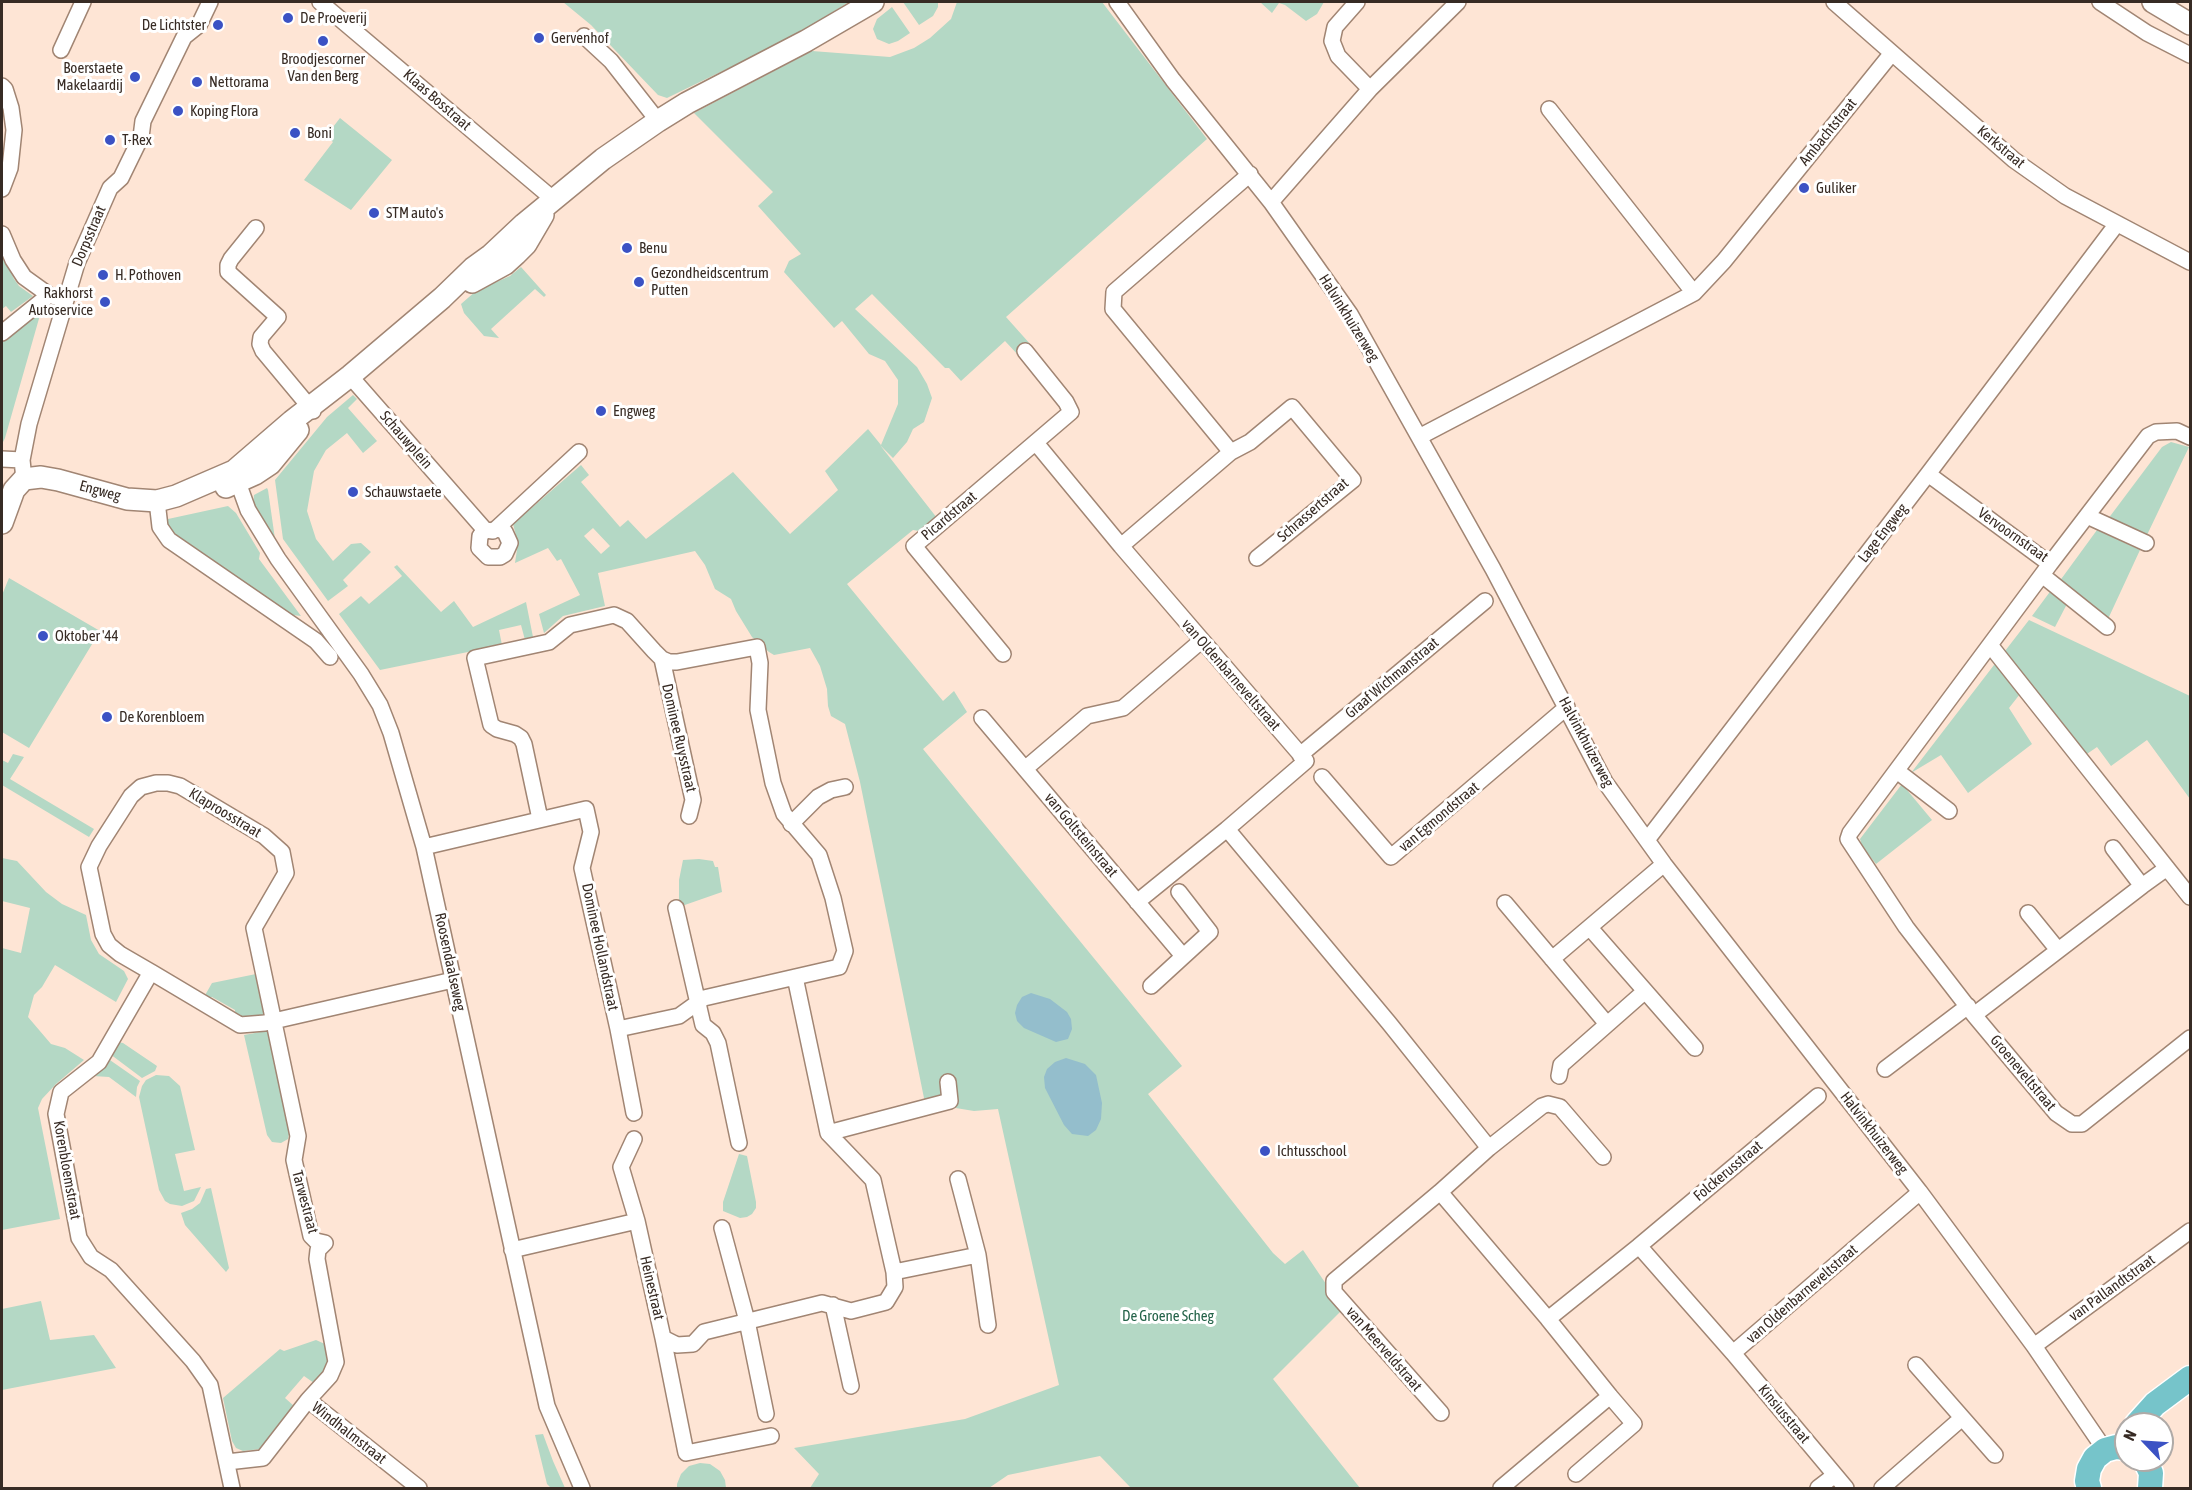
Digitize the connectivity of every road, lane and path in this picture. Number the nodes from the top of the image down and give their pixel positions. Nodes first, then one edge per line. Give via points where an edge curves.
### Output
1 (83, 2) edge
2 (210, 2) edge
3 (321, 2) edge
4 (873, 2) edge
5 (1117, 2) edge
6 (1357, 2) edge
7 (1458, 2) edge
8 (1834, 2) edge
9 (2100, 2) edge
10 (2159, 5) edge
11 (2190, 17) edge
12 (2190, 24) edge
13 (584, 36) dead end
14 (61, 50) dead end
15 (1892, 53) junction
16 (2190, 55) edge
17 (2, 86) edge
18 (1370, 89) junction
19 (1549, 109) dead end
20 (658, 120) junction
21 (1250, 174) junction
22 (2, 189) edge
23 (554, 199) junction
24 (1271, 202) junction
25 (2116, 225) junction
26 (256, 228) dead end
27 (2, 234) edge
28 (2190, 262) edge
29 (1694, 293) junction
30 (49, 295) junction
31 (64, 300) junction
32 (2, 333) edge
33 (1025, 351) dead end
34 (350, 376) junction
35 (315, 405) junction
36 (1419, 437) junction
37 (2190, 437) edge
38 (1036, 443) junction
39 (579, 452) dead end
40 (1231, 452) junction
41 (2, 459) edge
42 (23, 469) junction
43 (1928, 474) junction
44 (236, 477) junction
45 (167, 498) junction
46 (2086, 516) junction
47 (2, 523) edge
48 (2146, 543) dead end
49 (1121, 546) junction
50 (1257, 558) dead end
51 (2046, 570) junction
52 (1485, 601) dead end
53 (2107, 627) dead end
54 (1201, 641) junction
55 (1990, 645) junction
56 (1003, 654) dead end
57 (330, 657) dead end
58 (662, 659) junction
59 (1567, 707) junction
60 (982, 718) dead end
61 (1300, 755) junction
62 (1026, 768) junction
63 (1898, 771) junction
64 (1322, 777) dead end
65 (845, 787) dead end
66 (1949, 811) dead end
67 (689, 816) dead end
68 (540, 819) junction
69 (791, 824) junction
70 (1227, 829) junction
71 (1647, 840) junction
72 (424, 847) junction
73 (2113, 848) dead end
74 (1664, 864) junction
75 (2167, 868) junction
76 (2142, 886) junction
77 (1179, 892) dead end
78 (2190, 897) edge
79 (1137, 902) junction
80 (1505, 903) dead end
81 (676, 908) dead end
82 (2028, 914) dead end
83 (1590, 928) junction
84 (2058, 950) junction
85 (1183, 956) junction
86 (1552, 959) junction
87 (151, 972) junction
88 (795, 977) junction
89 (453, 980) junction
90 (1151, 986) dead end
91 (1644, 992) junction
92 (697, 1002) junction
93 (1971, 1010) junction
94 (273, 1020) junction
95 (1607, 1024) junction
96 (618, 1029) junction
97 (2190, 1038) edge
98 (1695, 1048) dead end
99 (1886, 1069) dead end
100 (1559, 1076) dead end
101 (948, 1082) dead end
102 (1818, 1096) dead end
103 (634, 1113) dead end
104 (828, 1133) junction
105 (634, 1139) dead end
106 (739, 1143) dead end
107 (1489, 1148) junction
108 (1603, 1157) dead end
109 (958, 1179) dead end
110 (1440, 1192) junction
111 (1920, 1192) junction
112 (637, 1221) junction
113 (722, 1228) dead end
114 (2190, 1231) edge
115 (1639, 1246) junction
116 (512, 1250) junction
117 (978, 1255) junction
118 (894, 1272) junction
119 (833, 1305) junction
120 (1548, 1319) junction
121 (747, 1321) junction
122 (988, 1326) dead end
123 (663, 1338) junction
124 (2034, 1346) junction
125 (1733, 1353) junction
126 (1916, 1365) dead end
127 (2188, 1376) edge
128 (851, 1386) dead end
129 (1610, 1396) junction
130 (308, 1401) junction
131 (2148, 1412) edge
132 (2169, 1412) edge
133 (1441, 1413) dead end
134 (766, 1414) dead end
135 (1962, 1418) junction
136 (771, 1436) dead end
137 (2114, 1440) edge
138 (2114, 1450) edge
139 (1995, 1455) dead end
140 (227, 1462) junction
141 (2151, 1472) edge
142 (1576, 1474) dead end
143 (1835, 1475) junction
144 (232, 1488) edge
145 (418, 1488) edge
146 (582, 1488) edge
147 (1501, 1488) edge
148 (1818, 1488) edge
149 (1846, 1488) edge
150 (1882, 1488) edge
151 (2087, 1488) edge
152 (2150, 1488) edge

1 - 14 street
2 - 31 street, Dorpsstraat via 199,25 184,37 143,121 141,137 121,178 110,188
3 - 23 street, Klaas Bosstraat
4 - 20 street, Engweg
5 - 21 street, Halvinkhuizerweg via 1173,80
6 - 18 street via 1335,27 1332,41 1338,56
7 - 18 street
8 - 15 street, Kerkstraat
9 - 16 street
10 - 11 street
10 - 12 street
13 - 20 street via 611,61
15 - 25 street, Kerkstraat via 2014,160
15 - 29 street, Ambachtstraat
17 - 22 street via 14,130 10,168
18 - 24 street
19 - 29 street
20 - 23 street, Engweg
21 - 24 street, Halvinkhuizerweg
21 - 40 street via 1114,292 1113,309
23 - 34 street, Engweg
24 - 36 street, Halvinkhuizerweg via 1350,314
25 - 28 street, Kerkstraat
25 - 43 street, Lage Engweg
26 - 35 street via 231,259 228,272 278,317 261,337 260,344
27 - 30 street via 24,277
29 - 36 street, Ambachtstraat
30 - 31 street
30 - 32 street
31 - 42 street, Dorpsstraat via 29,424
33 - 38 street, Picardstraat via 1071,412
34 - 35 street, Engweg
34 - 39 street, Schauwplein via 491,529
35 - 44 street, Engweg
36 - 59 street, Halvinkhuizerweg
37 - 46 street, Vervoornstraat via 2177,431 2148,436
38 - 49 street
38 - 56 street, Picardstraat via 914,546
40 - 49 street
40 - 50 street, Schrassertstraat via 1250,442 1292,407 1353,480
41 - 42 street
42 - 45 street, Engweg via 128,499
42 - 47 street, Dorpsstraat
43 - 51 street, Vervoornstraat
43 - 71 street, Lage Engweg
44 - 45 street, Engweg
44 - 72 street, Roosendaalseweg via 248,510 278,559 380,705
45 - 57 street via 160,527 169,540 316,641
46 - 48 street
46 - 51 street, Vervoornstraat
49 - 54 street, van Oldenbarneveltstraat
51 - 53 street
51 - 55 street, Groeneveltstraat
52 - 61 street, Graaf Wichmanstraat
54 - 61 street, van Oldenbarneveltstraat
54 - 62 street via 1123,708 1087,716
55 - 63 street, Groeneveltstraat
55 - 75 street
58 - 67 street, Dominee Ruysstraat via 693,800
58 - 68 street via 627,621 614,615 570,625 549,642 475,658 491,725 515,734 524,744
58 - 69 street via 677,662 757,647 758,710 778,799
59 - 64 street, van Egmondstraat via 1391,856
59 - 71 street, Halvinkhuizerweg via 1605,782
60 - 62 street, van Goltsteinstraat
61 - 70 street via 1306,761
62 - 79 street, van Goltsteinstraat
63 - 66 street
63 - 93 street, Groeneveltstraat via 1848,839 1906,927
65 - 69 street via 818,797
68 - 72 street, Dominee Hollandstraat
68 - 96 street, Dominee Hollandstraat via 586,809 591,832 582,868
69 - 88 street, Dominee Hollandstraat via 819,855 845,951 840,967
70 - 79 street
70 - 107 street
71 - 74 street, Halvinkhuizerweg
72 - 89 street, Roosendaalseweg
73 - 76 street
74 - 83 street
74 - 111 street, Halvinkhuizerweg
75 - 76 street
75 - 78 street
76 - 84 street
77 - 85 street via 1210,932
79 - 85 street, van Goltsteinstraat
80 - 86 street
81 - 92 street
82 - 84 street
83 - 86 street
83 - 91 street
84 - 93 street
85 - 90 street
86 - 95 street
87 - 94 street via 240,1025
87 - 94 street, Klaproosstraat via 109,945 103,934 89,867 131,796 141,787 168,783 180,786 255,831 282,852 286,873 254,928
87 - 140 street, Korenbloemstraat via 99,1062 61,1092 56,1114 79,1238 91,1257 111,1270 210,1384
88 - 92 street, Dominee Hollandstraat
88 - 104 street
89 - 94 street
89 - 116 street, Roosendaalseweg
91 - 95 street
91 - 98 street
92 - 96 street, Dominee Hollandstraat via 679,1016
92 - 106 street via 703,1025 718,1043
93 - 97 street, Groeneveltstraat via 2056,1113 2072,1124 2082,1124
93 - 99 street
94 - 130 street, Tarwestraat via 298,1136 294,1160 311,1236 325,1243 318,1250 317,1259 336,1354 330,1376
95 - 100 street via 1561,1065
96 - 103 street
101 - 104 street via 950,1101
102 - 115 street, Folckerusstraat
104 - 118 street, Heinestraat via 873,1180
105 - 112 street, Heinestraat via 621,1167
107 - 108 street via 1554,1099
107 - 110 street
109 - 117 street
110 - 120 street
110 - 133 street, van Meerveldstraat via 1334,1281 1334,1292
111 - 124 street, Halvinkhuizerweg
111 - 125 street, van Oldenbarneveltstraat
112 - 116 street
112 - 123 street, Heinestraat
113 - 121 street
114 - 124 street, van Pallandtstraat
115 - 120 street
115 - 125 street, van Oldenbarneveltstraat
116 - 146 street, Roosendaalseweg via 547,1406
117 - 118 street
117 - 122 street
118 - 119 street, Heinestraat via 895,1287 886,1302 851,1311
119 - 121 street, Heinestraat via 822,1303
119 - 128 street
120 - 129 street
121 - 123 street, Heinestraat via 704,1332 693,1344 677,1345
121 - 134 street
123 - 136 street via 686,1453
124 - 137 street, Halvinkhuizerweg
125 - 143 street, Kinsiusstraat
126 - 135 street
127 - 131 main road
127 - 132 main road
129 - 142 street via 1634,1424
129 - 147 street
130 - 140 street, Windhalmstraat via 263,1458
130 - 145 street, Windhalmstraat
135 - 139 street
135 - 150 street
138 - 151 main road via 2095,1458
140 - 144 street, Korenbloemstraat
141 - 152 main road
143 - 148 street
143 - 149 street, Kinsiusstraat

